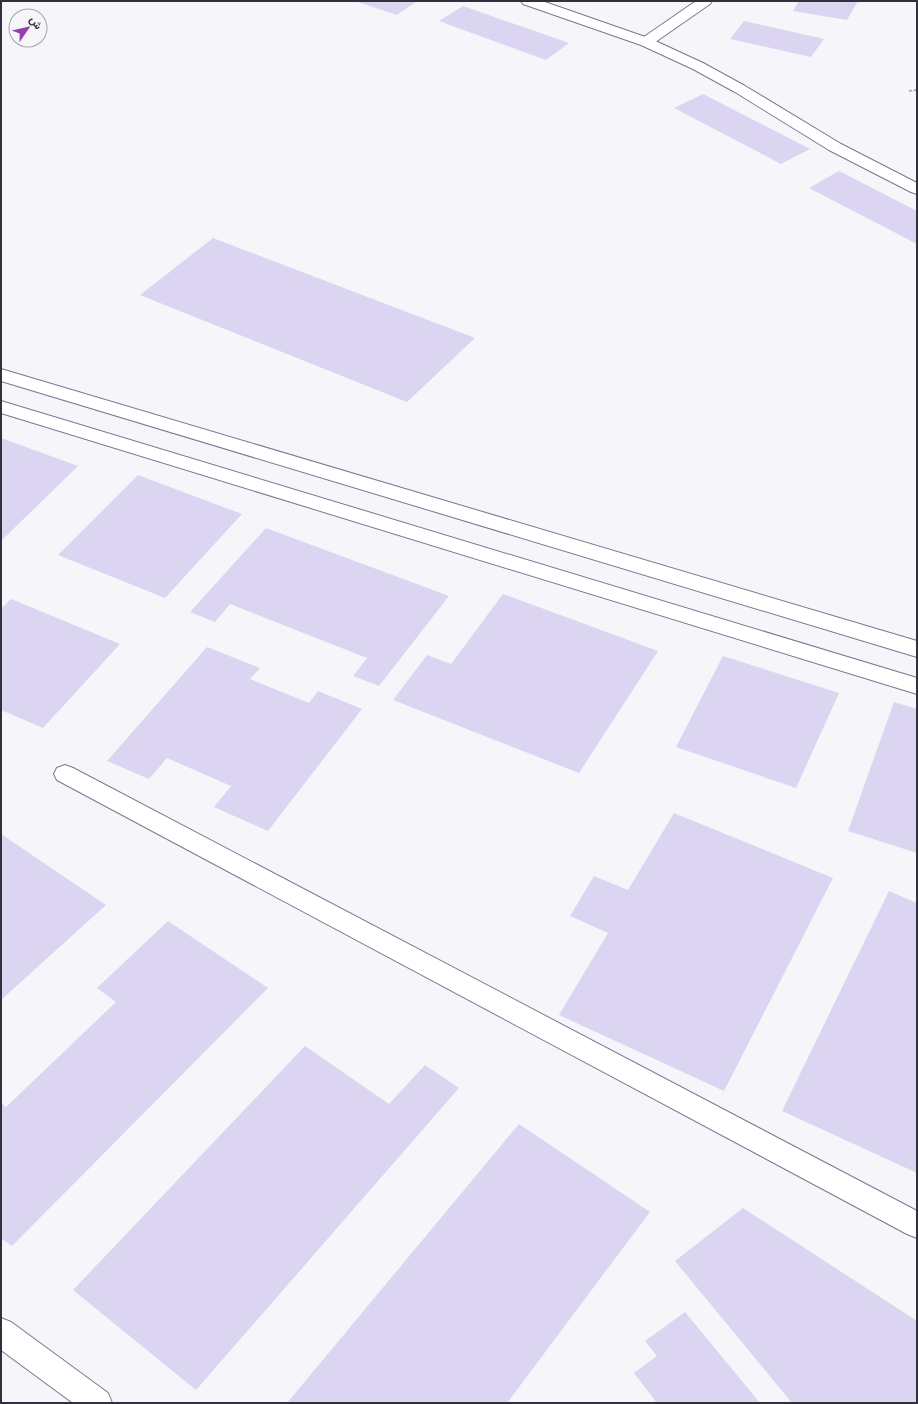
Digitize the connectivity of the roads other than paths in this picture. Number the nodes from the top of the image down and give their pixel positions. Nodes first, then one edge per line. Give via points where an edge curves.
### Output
1 (528, 1) edge
2 (706, 1) edge
3 (646, 42) junction
4 (917, 189) edge
5 (1, 375) edge
6 (1, 407) edge
7 (917, 649) edge
8 (917, 686) edge
9 (65, 774) dead end
10 (917, 1226) edge
11 (1, 1332) edge
12 (97, 1403) edge

1 - 3 street
2 - 3 street
3 - 4 street via 698,66 835,147
5 - 7 street
6 - 8 street
9 - 10 street
11 - 12 street

